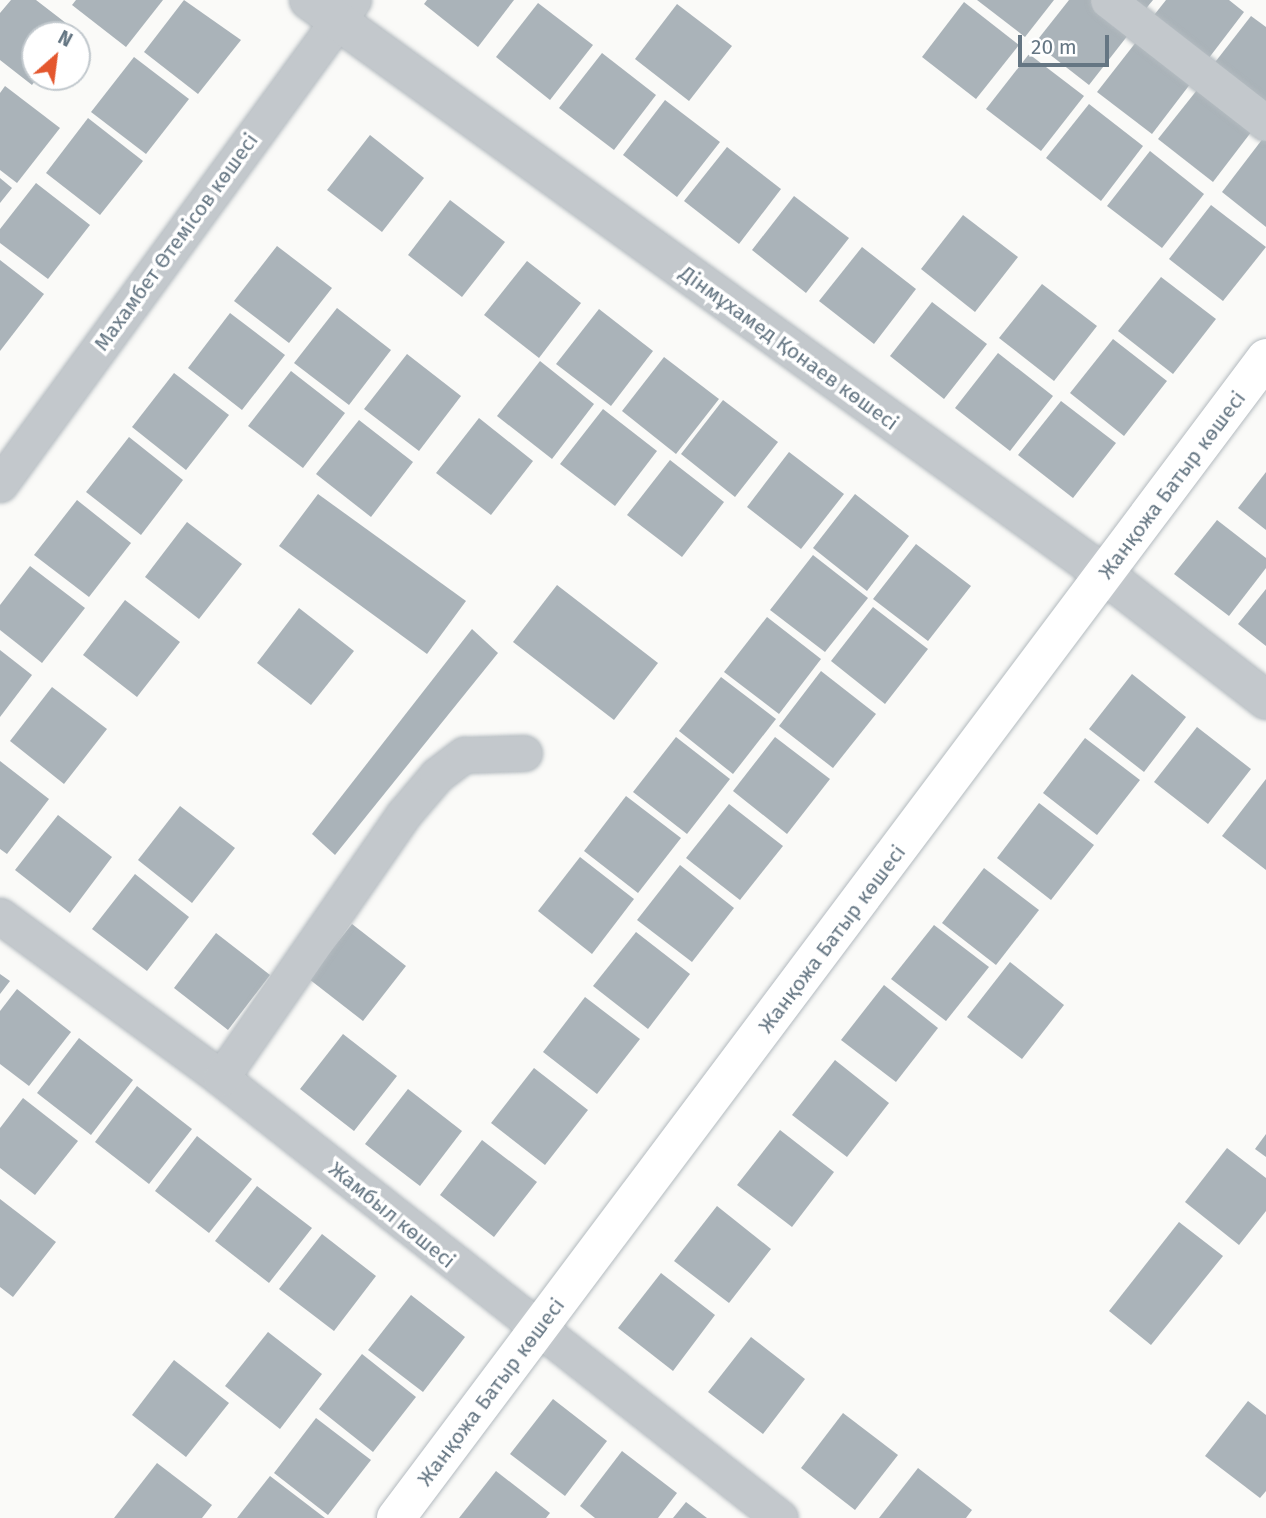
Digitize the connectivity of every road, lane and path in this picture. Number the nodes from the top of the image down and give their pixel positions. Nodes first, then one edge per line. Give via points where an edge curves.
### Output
1 (1108, 0) edge
2 (333, 7) edge
3 (1266, 123) edge
4 (1266, 358) edge
5 (0, 484) edge
6 (1105, 575) junction
7 (1266, 700) edge
8 (524, 753) dead end
9 (0, 916) edge
10 (221, 1078) junction
11 (537, 1331) junction
12 (396, 1518) edge
13 (780, 1518) edge

1 - 3 street
2 - 5 street, Махамбет Өтемісов көшесі
2 - 6 street, Дінмұхамед Қонаев көшесі
4 - 6 main road, Жанқожа Батыр көшесі
6 - 7 street, Дінмұхамед Қонаев көшесі
6 - 11 main road, Жанқожа Батыр көшесі
8 - 10 street via 464,755 437,775 403,815
9 - 10 street, Жамбыл көшесі
10 - 11 street, Жамбыл көшесі
11 - 12 main road, Жанқожа Батыр көшесі
11 - 13 street, Жамбыл көшесі

